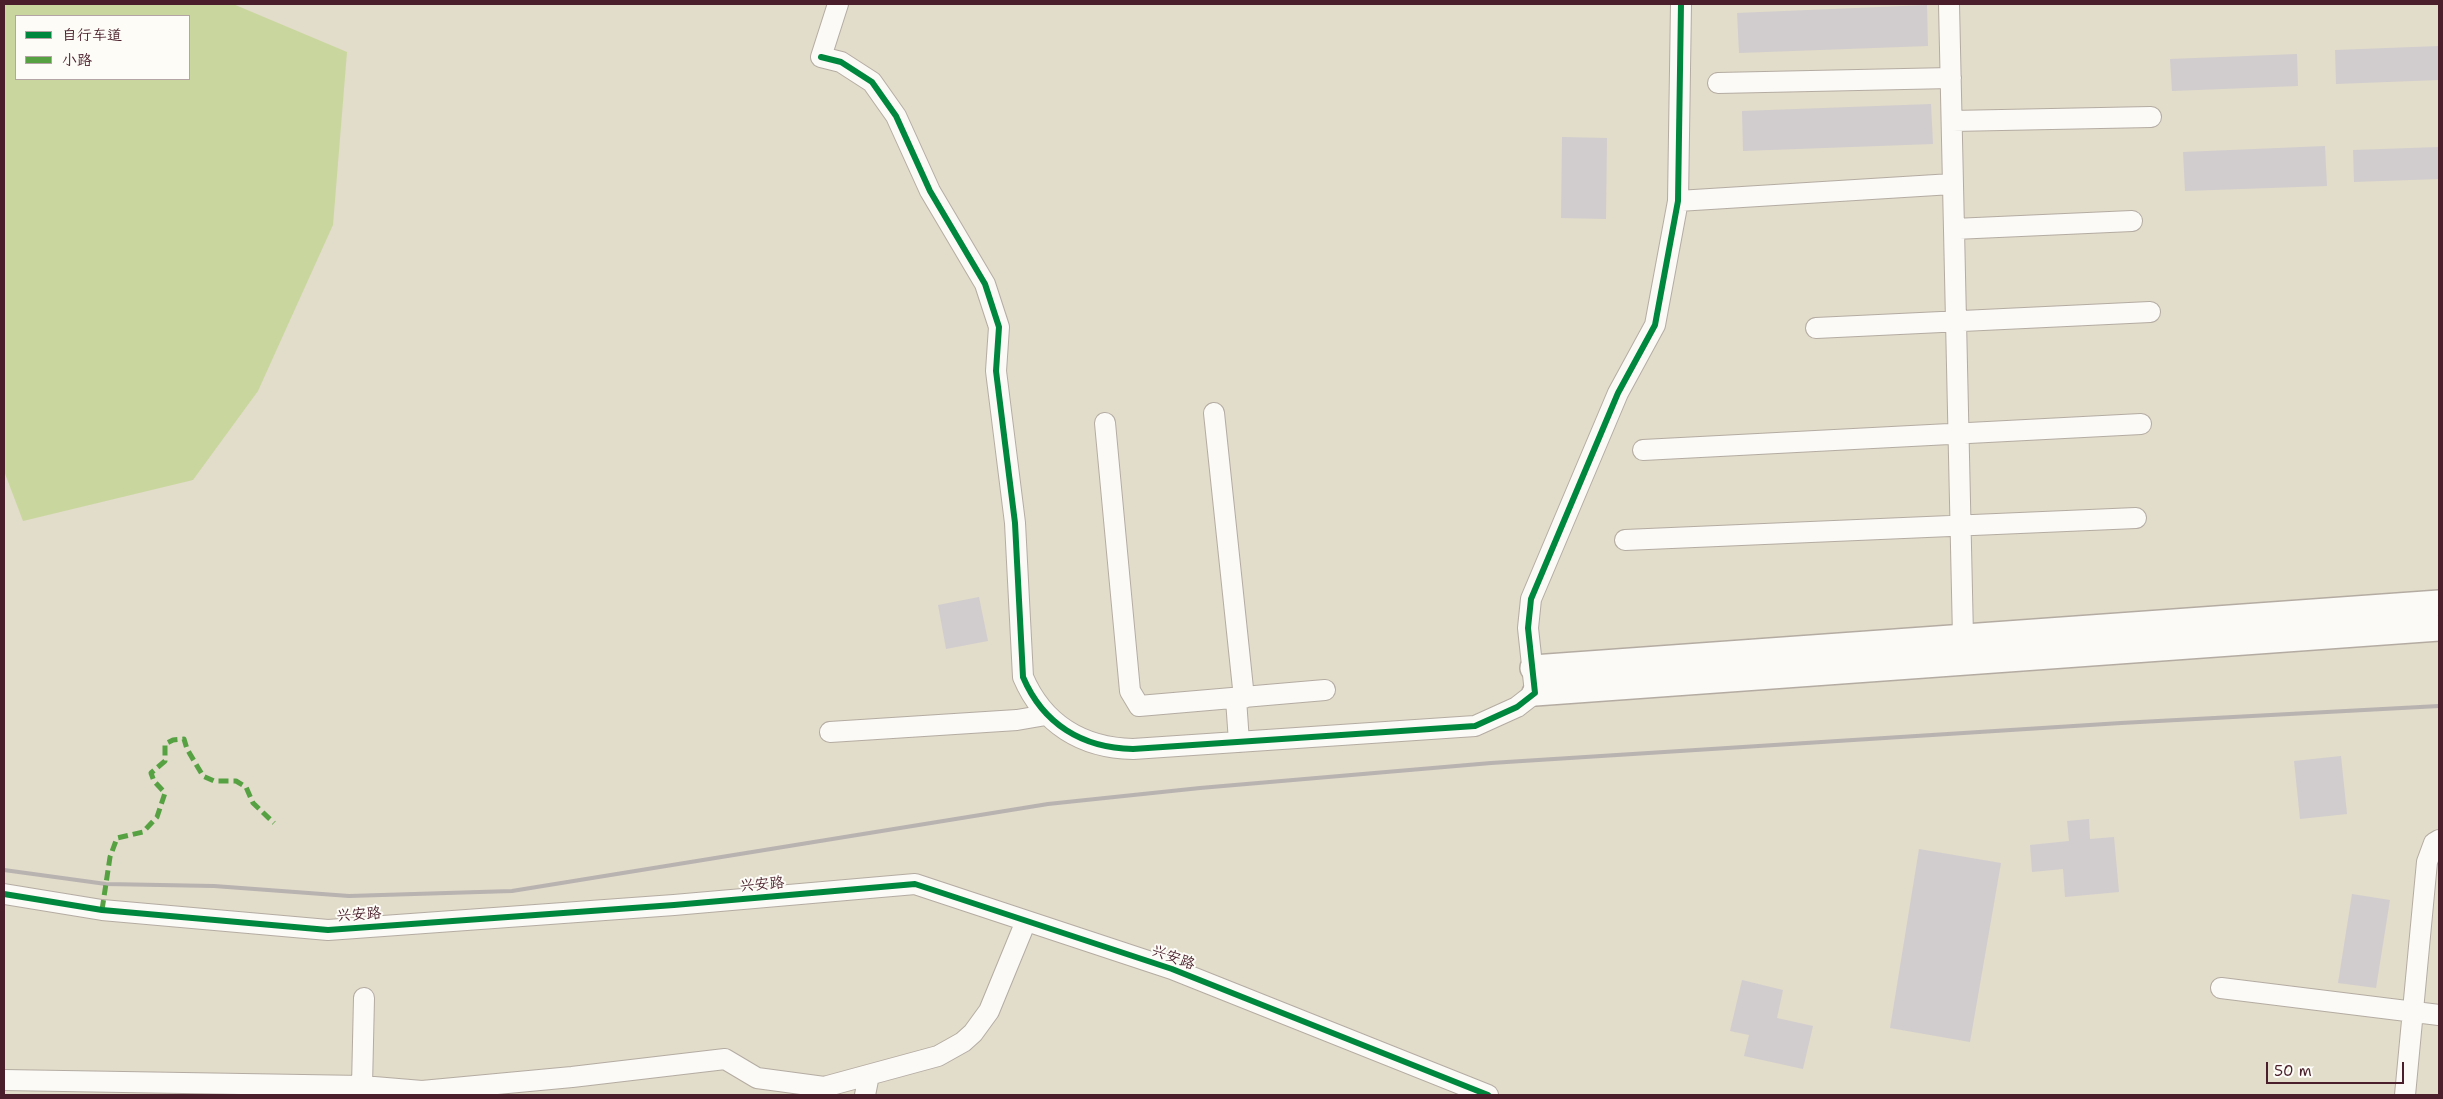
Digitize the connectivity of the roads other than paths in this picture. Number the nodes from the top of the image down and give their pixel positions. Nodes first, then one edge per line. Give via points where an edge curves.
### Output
1 (838, 4) edge
2 (1681, 4) edge
3 (1949, 4) edge
4 (1951, 78) junction
5 (1718, 84) dead end
6 (2151, 117) dead end
7 (1952, 121) junction
8 (1952, 184) junction
9 (1678, 201) junction
10 (2132, 221) dead end
11 (1954, 229) junction
12 (2150, 312) dead end
13 (1958, 322) junction
14 (1816, 328) dead end
15 (1214, 413) dead end
16 (1106, 423) dead end
17 (2141, 424) dead end
18 (1960, 433) junction
19 (1643, 450) dead end
20 (2136, 518) dead end
21 (1962, 526) junction
22 (1625, 540) dead end
23 (2439, 603) edge
24 (2439, 628) edge
25 (1964, 637) junction
26 (1533, 668) junction
27 (1325, 690) dead end
28 (1535, 693) junction
29 (1240, 698) junction
30 (1046, 714) junction
31 (830, 732) dead end
32 (1239, 742) junction
33 (2439, 840) edge
34 (4, 894) edge
35 (1026, 921) junction
36 (2221, 988) dead end
37 (364, 998) dead end
38 (2413, 1012) junction
39 (2439, 1014) edge
40 (869, 1075) junction
41 (4, 1080) edge
42 (362, 1086) junction
43 (424, 1093) edge
44 (865, 1095) edge
45 (1488, 1095) edge
46 (2405, 1095) edge

1 - 30 street via 821,57 841,62 872,82 896,116 930,191 988,292 999,327 996,372 1015,524 1023,677
2 - 9 street
3 - 4 street
4 - 5 street
4 - 7 street
6 - 7 street
7 - 8 street
8 - 9 street
8 - 11 street
9 - 26 street via 1654,325 1618,393 1531,599 1528,628
10 - 11 street
11 - 13 street
12 - 13 street
13 - 14 street
13 - 18 street
15 - 29 street
16 - 29 street via 1130,691 1139,706
17 - 18 street
18 - 19 street
18 - 21 street
20 - 21 street
21 - 22 street
21 - 25 street
23 - 25 main road
24 - 28 main road
25 - 26 main road
26 - 28 street
27 - 29 street
28 - 32 street via 1517,707 1476,726
29 - 32 street
30 - 31 street via 990,722
30 - 32 street via 1086,741 1117,748
33 - 38 street via 2434,843 2427,862
34 - 35 street, 兴安路 via 102,910 328,930 915,884
35 - 40 street via 990,1011 973,1033 938,1056
35 - 45 street, 兴安路 via 1172,969
36 - 38 street
37 - 42 street
38 - 39 street
38 - 46 street
40 - 43 street via 824,1087 757,1078 725,1059
40 - 44 street
41 - 42 street
42 - 43 street

